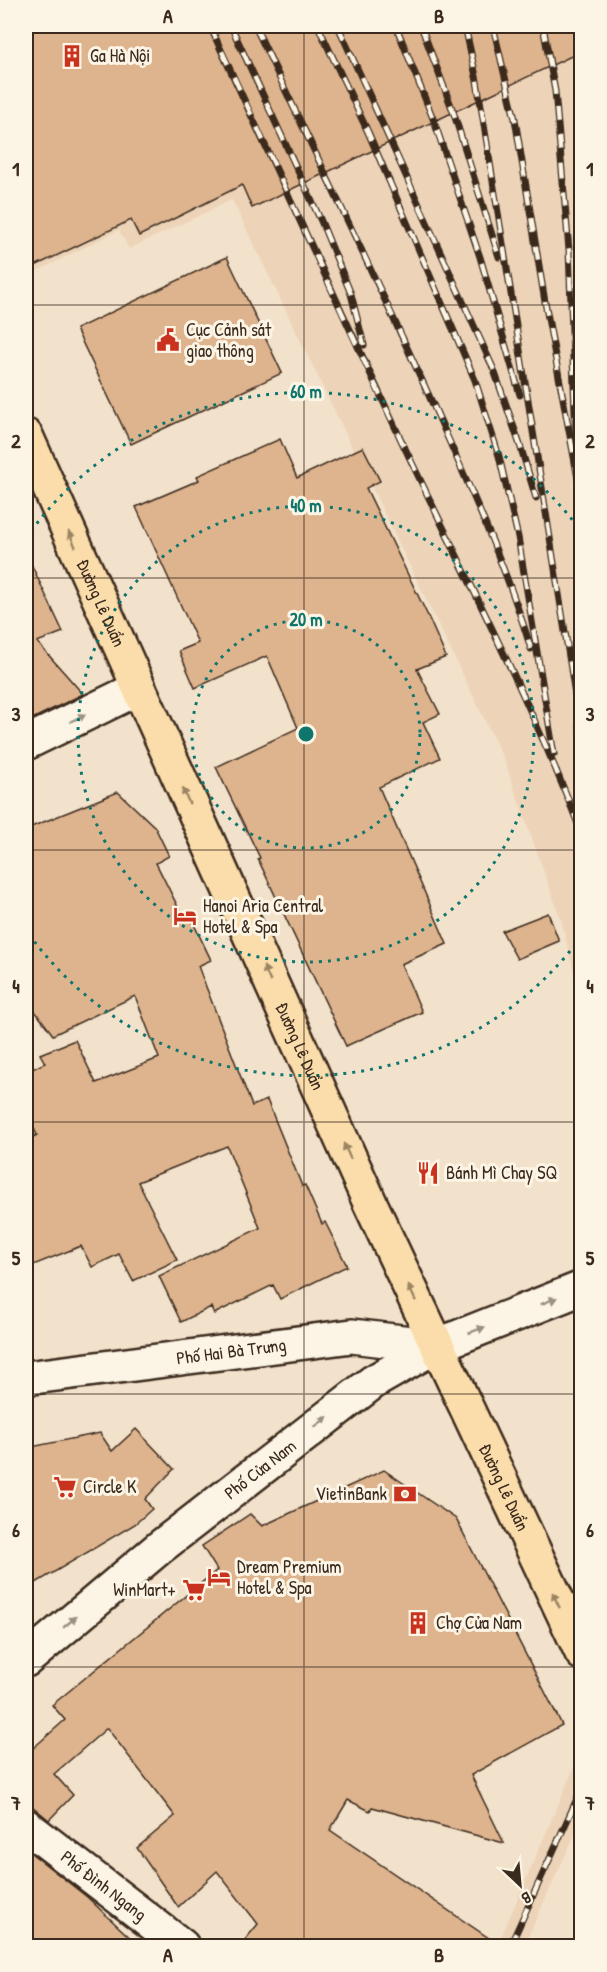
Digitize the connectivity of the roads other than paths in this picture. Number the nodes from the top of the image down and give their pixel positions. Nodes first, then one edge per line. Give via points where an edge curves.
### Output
1 (26, 436) edge
2 (139, 688) junction
3 (26, 743) edge
4 (582, 1288) edge
5 (436, 1346) junction
6 (26, 1378) edge
7 (582, 1653) edge
8 (26, 1660) edge
9 (26, 1826) edge
10 (182, 1947) edge

2 -> 1 main road, Đường Lê Duẩn
3 -> 2 street
5 -> 2 main road, Đường Lê Duẩn
5 -> 4 street, Phố Cửa Nam
5 - 6 street, Phố Hai Bà Trưng via 352,1336
7 -> 5 main road, Đường Lê Duẩn
8 -> 5 street, Phố Cửa Nam via 159,1548 373,1382
9 - 10 street, Phố Đình Ngang

